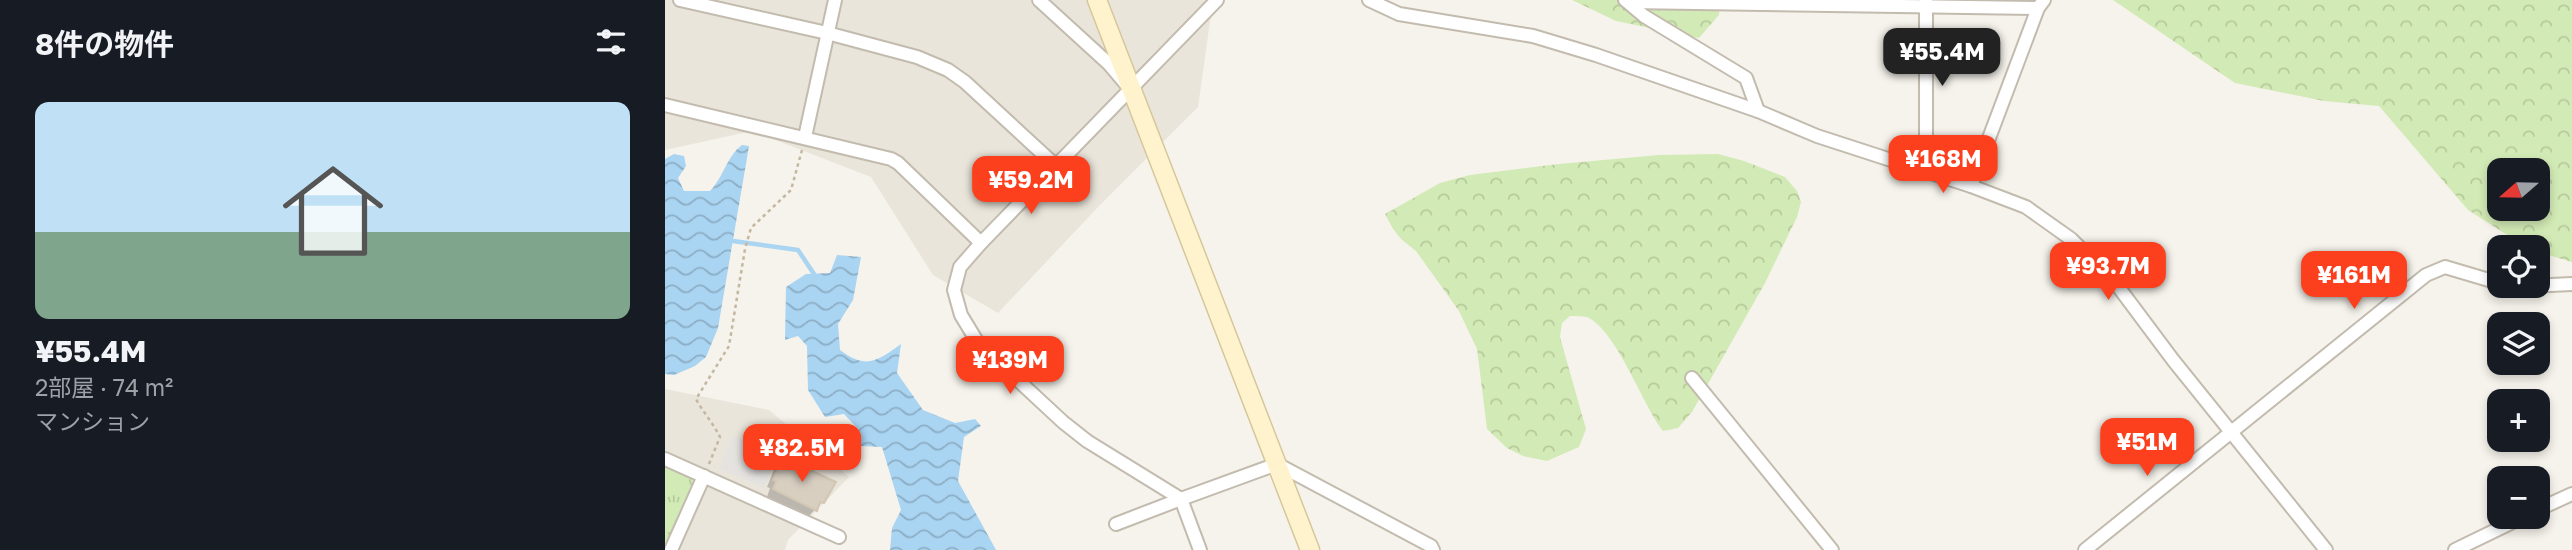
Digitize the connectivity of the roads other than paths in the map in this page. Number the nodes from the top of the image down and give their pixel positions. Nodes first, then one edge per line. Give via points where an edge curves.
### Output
1 (680, 0) edge
2 (835, 0) edge
3 (1039, 0) edge
4 (1097, 0) edge
5 (1198, 0) edge
6 (1369, 0) edge
7 (1627, 1) edge
8 (1926, 3) edge
9 (2041, 4) edge
10 (1213, 5) edge
11 (827, 33) junction
12 (1131, 89) junction
13 (665, 105) edge
14 (1758, 111) junction
15 (805, 137) junction
16 (1056, 166) junction
17 (1926, 172) junction
18 (1971, 186) junction
19 (981, 243) junction
20 (2487, 279) edge
21 (2572, 284) edge
22 (2550, 285) edge
23 (1692, 378) dead end
24 (2231, 432) junction
25 (665, 459) edge
26 (1277, 464) junction
27 (704, 476) junction
28 (2572, 495) edge
29 (1181, 499) junction
30 (2550, 504) edge
31 (1116, 524) dead end
32 (2498, 529) edge
33 (839, 537) dead end
34 (671, 550) edge
35 (1200, 550) edge
36 (1310, 550) edge
37 (1433, 550) edge
38 (1832, 550) edge
39 (2085, 550) edge
40 (2326, 550) edge
41 (2455, 550) edge

1 - 11 street
2 - 11 street
3 - 12 street
4 - 12 street
5 - 10 street
6 - 14 street via 1399,14 1533,36
7 - 8 street
7 - 14 street via 1746,78
8 - 9 street
8 - 17 street
9 - 18 street
10 - 12 street
11 - 15 street
11 - 16 street via 948,70
12 - 16 street
12 - 26 street
13 - 15 street
14 - 17 street
15 - 19 street via 898,163
16 - 19 street
17 - 18 street
18 - 24 street via 2025,207 2071,239 2114,281
19 - 29 street via 960,267 954,290 961,315 978,343 1087,441
20 - 24 street via 2445,267 2426,275
21 - 22 street
23 - 38 street
24 - 39 street
24 - 40 street
25 - 27 street
26 - 29 street
26 - 36 street
26 - 37 street
27 - 33 street
27 - 34 street
28 - 30 street
29 - 31 street
29 - 35 street
32 - 41 street

